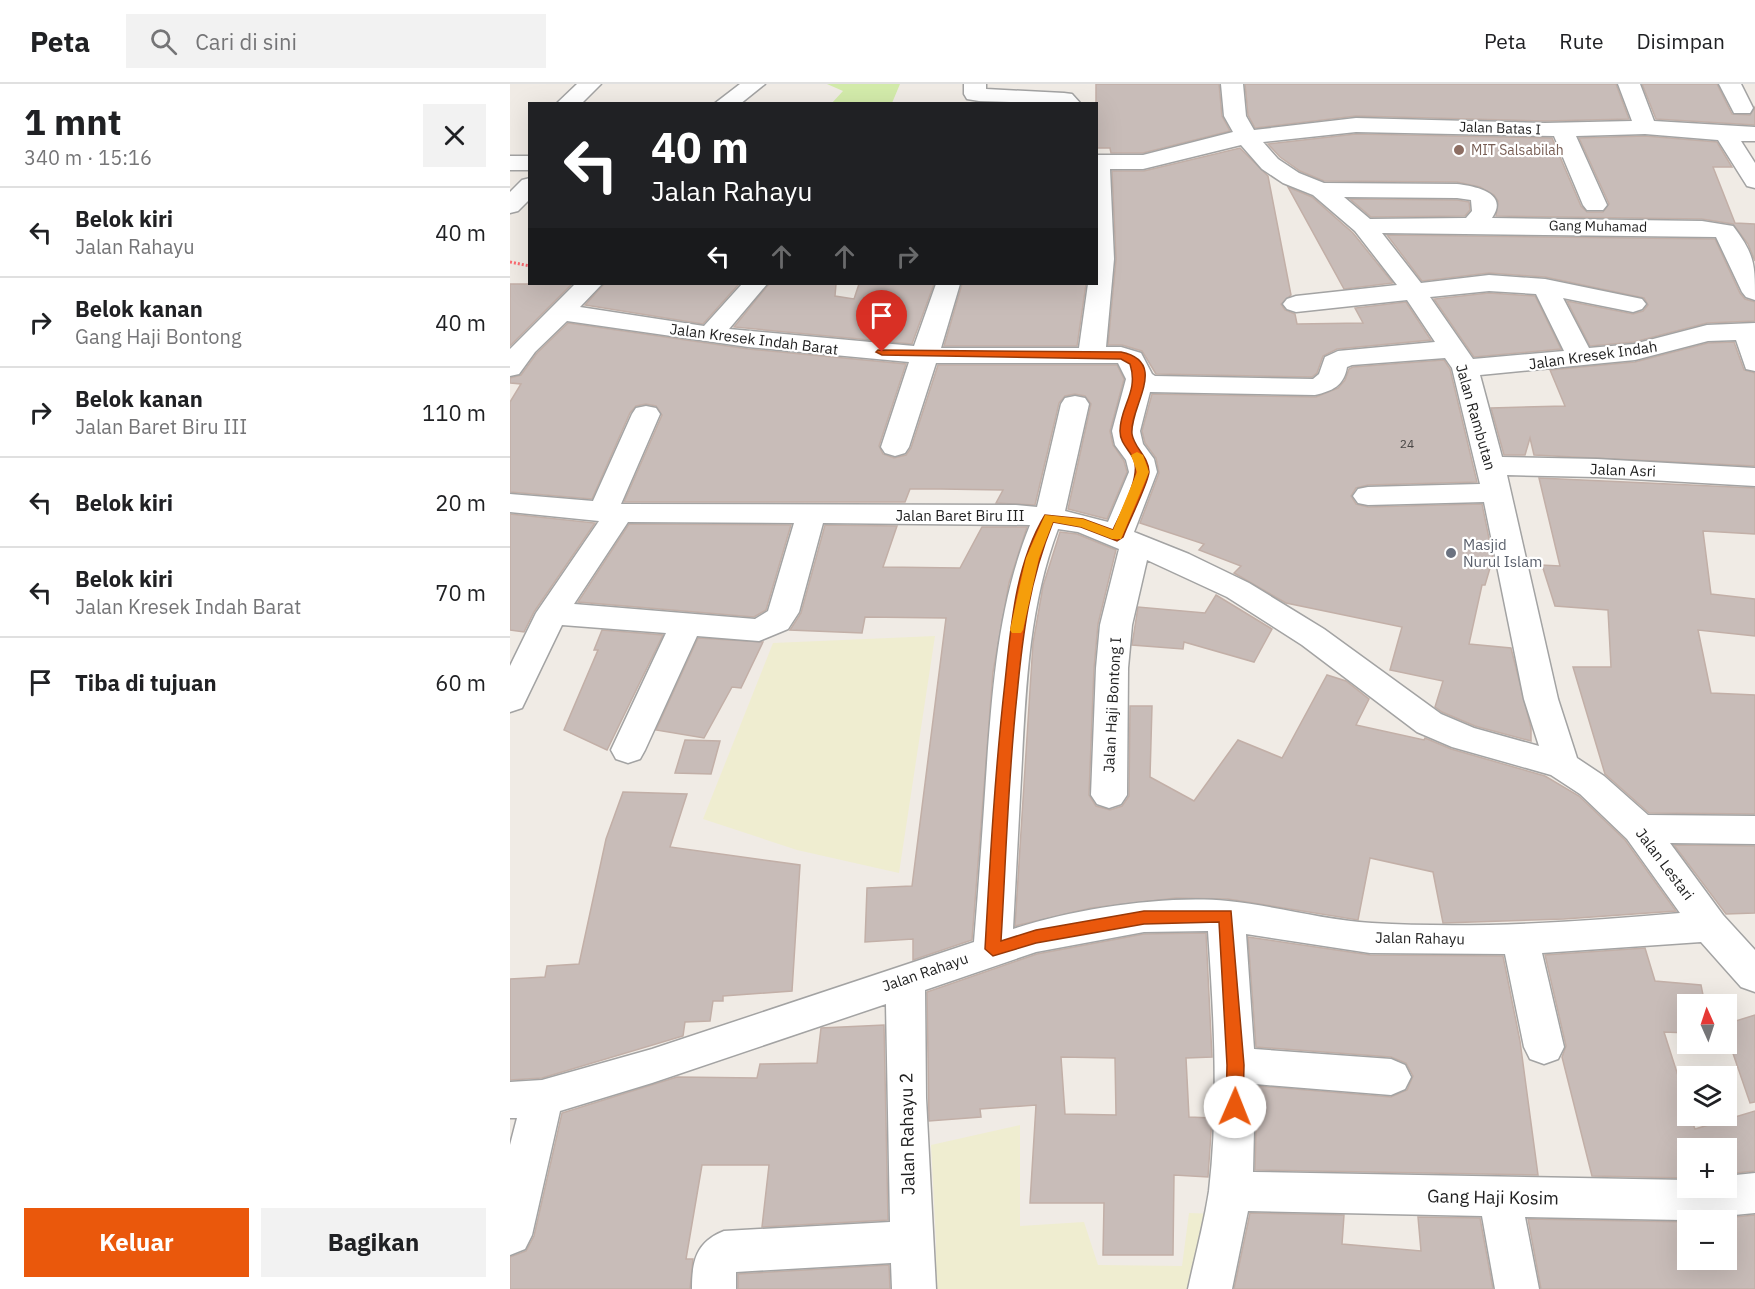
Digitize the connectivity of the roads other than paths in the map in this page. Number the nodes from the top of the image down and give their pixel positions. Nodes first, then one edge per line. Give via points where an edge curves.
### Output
1 (590, 84) edge
2 (754, 84) edge
3 (1232, 84) edge
4 (1629, 84) edge
5 (1730, 84) edge
6 (975, 87) edge
7 (569, 102) edge
8 (728, 102) edge
9 (1068, 102) edge
10 (1742, 108) dead end
11 (1645, 127) junction
12 (1562, 129) junction
13 (1725, 134) junction
14 (1755, 134) edge
15 (1246, 136) junction
16 (1098, 162) edge
17 (510, 163) edge
18 (528, 163) edge
19 (1098, 175) edge
20 (1755, 181) edge
21 (528, 187) edge
22 (1321, 189) junction
23 (1595, 205) dead end
24 (510, 206) edge
25 (1472, 225) junction
26 (1364, 226) junction
27 (588, 285) edge
28 (754, 285) edge
29 (948, 285) edge
30 (1545, 287) junction
31 (1413, 290) junction
32 (1755, 292) edge
33 (1296, 304) dead end
34 (1633, 304) dead end
35 (561, 312) junction
36 (1751, 331) edge
37 (711, 334) junction
38 (923, 354) junction
39 (1091, 356) junction
40 (1581, 358) junction
41 (1460, 359) junction
42 (1755, 363) edge
43 (510, 368) edge
44 (1140, 379) junction
45 (1075, 404) dead end
46 (646, 414) dead end
47 (895, 447) dead end
48 (1755, 477) edge
49 (1494, 480) junction
50 (1368, 496) dead end
51 (510, 503) edge
52 (611, 512) junction
53 (811, 514) junction
54 (1049, 518) junction
55 (1126, 541) junction
56 (552, 613) junction
57 (685, 626) junction
58 (510, 700) edge
59 (628, 750) dead end
60 (1562, 765) junction
61 (1109, 795) dead end
62 (1640, 828) junction
63 (1755, 830) edge
64 (1226, 916) junction
65 (1710, 926) junction
66 (1521, 938) junction
67 (993, 949) junction
68 (1755, 976) edge
69 (905, 979) junction
70 (1544, 1047) dead end
71 (1235, 1065) junction
72 (1391, 1077) dead end
73 (526, 1099) edge
74 (1230, 1191) junction
75 (1755, 1193) edge
76 (1500, 1197) junction
77 (510, 1235) edge
78 (910, 1241) junction
79 (714, 1289) edge
80 (914, 1289) edge
81 (1210, 1289) edge
82 (1517, 1289) edge

1 - 7 street
2 - 8 street
3 - 15 street, Jalan Rambutan via 1235,116
4 - 11 street
5 - 10 street
6 - 9 street via 979,95
11 - 12 street, Jalan Batas I
11 - 13 street, Jalan Batas I
12 - 15 street, Jalan Batas I via 1387,124
12 - 23 street
13 - 14 street, Jalan Batas I
13 - 20 street
15 - 16 street, Jalan Batas I via 1155,160
15 - 22 street, Jalan Rambutan via 1270,164
17 - 18 street
19 - 39 street via 1104,252 1101,310
21 - 24 street
22 - 25 street via 1473,192 1482,197 1484,213
22 - 26 street, Jalan Rambutan
25 - 26 street, Gang Muhamad
25 - 32 street, Gang Muhamad via 1724,231 1734,244
26 - 31 street, Jalan Rambutan
27 - 35 street
28 - 37 street
29 - 38 street
30 - 31 street via 1489,284
30 - 34 street
30 - 40 street
31 - 33 street
31 - 41 street, Jalan Rambutan
35 - 37 street, Jalan Kresek Indah Barat
35 - 43 street
36 - 40 street, Jalan Kresek Indah via 1707,333 1635,352
36 - 42 street
37 - 38 street, Jalan Kresek Indah Barat via 838,349
38 - 39 street, Jalan Kresek Indah Barat
38 - 47 street
39 - 44 street, Jalan Kresek Indah Barat via 1129,357
40 - 41 street, Jalan Kresek Indah
41 - 44 street via 1347,357 1334,363 1332,377 1315,387 1151,384
41 - 49 street, Jalan Rambutan
44 - 55 street, Jalan Haji Bontong I via 1126,431 1143,472
45 - 54 street
46 - 52 street
48 - 49 street, Jalan Asri via 1597,468
49 - 50 street, Jalan Asri
49 - 60 street, Jalan Rambutan via 1541,699
51 - 52 street, Jalan Baret Biru III
52 - 53 street, Jalan Baret Biru III
52 - 56 street
53 - 54 street, Jalan Baret Biru III via 1016,514
53 - 57 street via 801,540 789,599 777,621 752,631
54 - 55 street, Jalan Baret Biru III via 1083,523
54 - 67 street via 1032,558 1012,665
55 - 60 street, Jalan Baret Biru III via 1238,590 1313,637 1429,723 1464,738
55 - 61 street, Jalan Haji Bontong I via 1112,668
56 - 57 street
56 - 58 street
57 - 59 street
60 - 62 street, Jalan Lestari via 1592,785
62 - 63 street
62 - 65 street, Jalan Lestari
64 - 66 street, Jalan Rahayu via 1370,938
64 - 67 street, Jalan Rahayu via 1144,917
64 - 71 street
65 - 66 street, Jalan Rahayu
65 - 68 street, Jalan Lestari
66 - 70 street
67 - 69 street, Jalan Rahayu
69 - 73 street, Jalan Rahayu via 652,1066
69 - 78 street, Jalan Rahayu 2
71 - 72 street
71 - 74 street
73 - 77 street
74 - 76 street, Gang Haji Kosim
74 - 81 street
75 - 76 street, Gang Haji Kosim via 1682,1200
76 - 82 street
78 - 79 street via 724,1252 714,1267
78 - 80 street, Jalan Rahayu 2

